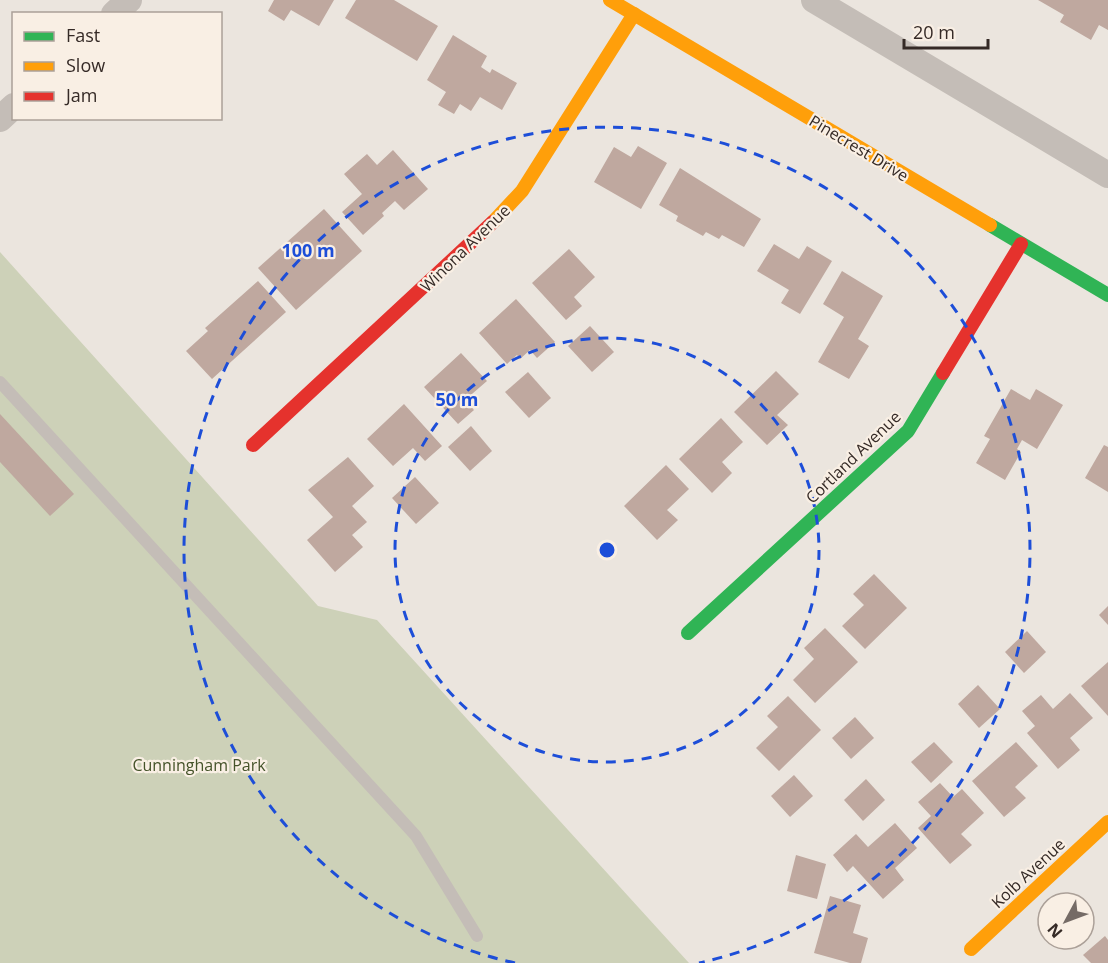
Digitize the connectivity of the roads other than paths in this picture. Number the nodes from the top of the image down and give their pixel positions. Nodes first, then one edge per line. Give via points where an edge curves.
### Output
1 (129, 0) edge
2 (610, 0) edge
3 (815, 0) edge
4 (116, 12) edge
5 (634, 14) junction
6 (12, 108) edge
7 (0, 119) edge
8 (1108, 176) edge
9 (1022, 244) junction
10 (1108, 295) edge
11 (0, 382) edge
12 (253, 446) dead end
13 (688, 633) dead end
14 (1108, 822) edge
15 (477, 936) dead end
16 (971, 949) dead end

1 - 4 street
2 - 5 street, Pinecrest Drive
3 - 8 street
5 - 9 street, Pinecrest Drive
5 - 12 street, Winona Avenue via 561,132 509,206
6 - 7 street
9 - 10 street, Pinecrest Drive
9 - 13 street, Cortland Avenue via 908,430
11 - 15 lane via 416,836
14 - 16 street, Kolb Avenue

